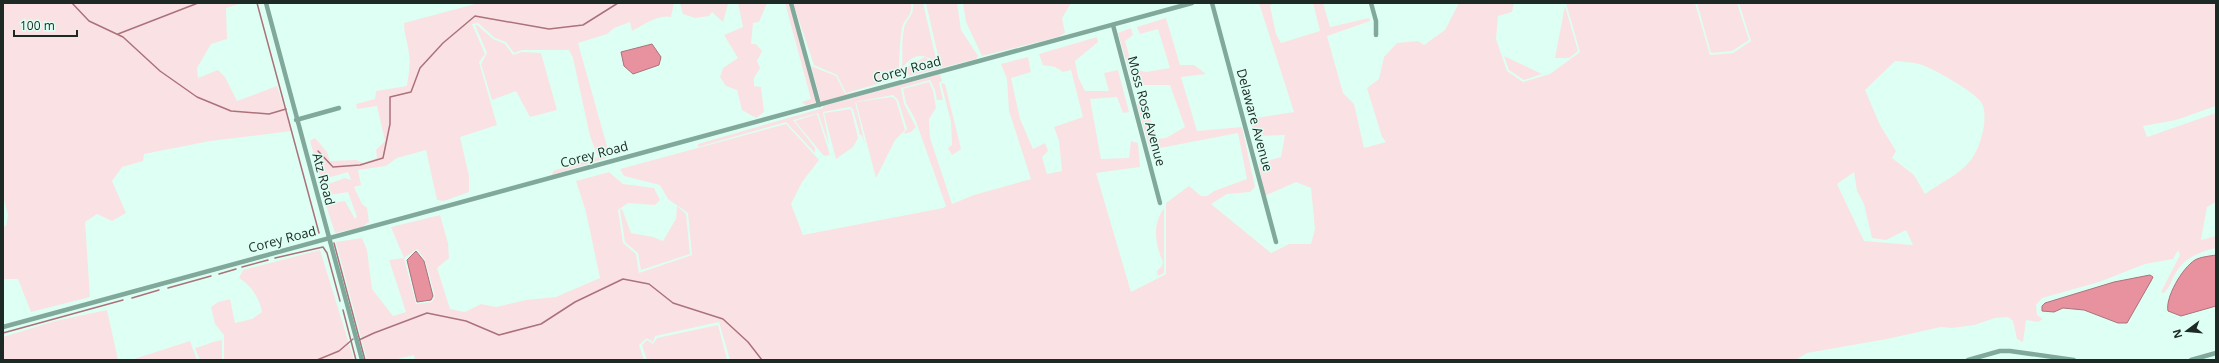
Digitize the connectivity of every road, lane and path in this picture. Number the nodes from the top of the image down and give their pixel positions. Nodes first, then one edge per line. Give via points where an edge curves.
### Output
1 (266, 3) edge
2 (791, 3) edge
3 (1192, 3) edge
4 (1212, 3) edge
5 (1371, 3) edge
6 (1112, 25) junction
7 (1376, 36) dead end
8 (819, 104) junction
9 (339, 108) dead end
10 (296, 120) junction
11 (1160, 203) dead end
12 (329, 237) junction
13 (1276, 242) dead end
14 (3, 327) edge
15 (2216, 353) edge
16 (362, 360) edge
17 (1968, 360) edge
18 (2074, 360) edge
19 (2191, 360) edge

1 - 10 street, Atz Road
2 - 8 street
3 - 6 street, Corey Road
4 - 13 street, Delaware Avenue
5 - 7 street via 1376,21
6 - 8 street, Corey Road
6 - 11 street, Moss Rose Avenue
8 - 12 street, Corey Road
9 - 10 street
10 - 12 street, Atz Road
12 - 14 street, Corey Road
12 - 16 street, Atz Road
15 - 19 street
17 - 18 street via 2010,350

